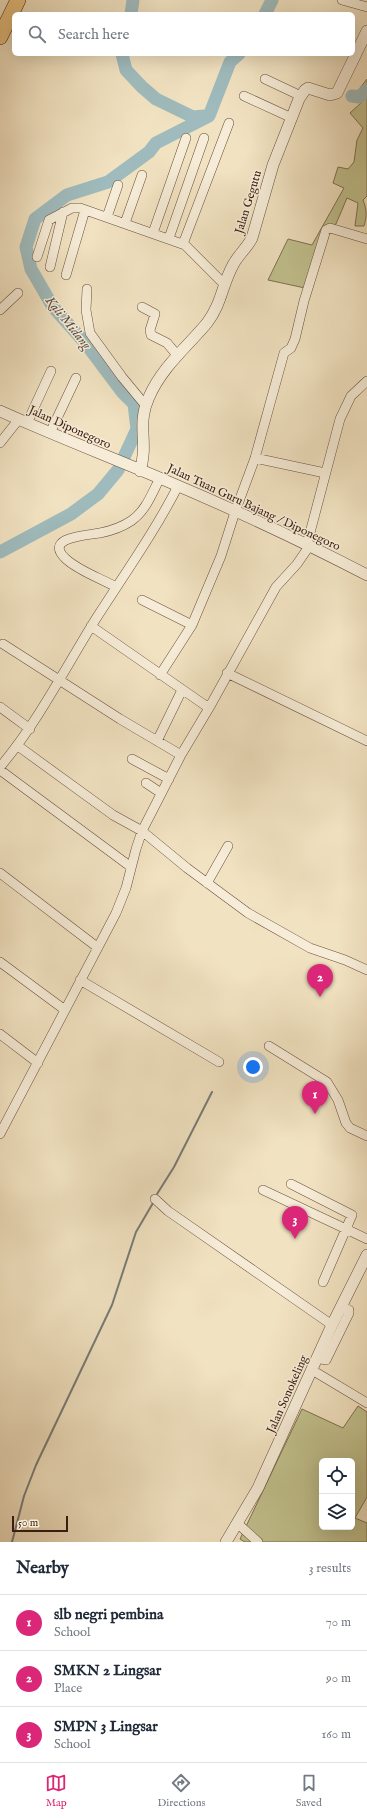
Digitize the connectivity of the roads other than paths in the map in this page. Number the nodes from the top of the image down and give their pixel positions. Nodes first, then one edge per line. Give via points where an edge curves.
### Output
1 (18, 0) edge
2 (342, 0) edge
3 (367, 8) edge
4 (12, 12) edge
5 (12, 12) edge
6 (367, 31) edge
7 (0, 37) edge
8 (355, 56) edge
9 (355, 56) edge
10 (265, 79) dead end
11 (244, 96) dead end
12 (301, 96) junction
13 (292, 118) junction
14 (229, 123) dead end
15 (186, 138) dead end
16 (204, 138) dead end
17 (142, 175) dead end
18 (118, 185) dead end
19 (85, 210) junction
20 (63, 212) junction
21 (107, 217) junction
22 (125, 223) junction
23 (153, 233) junction
24 (168, 238) junction
25 (367, 239) edge
26 (183, 244) junction
27 (37, 257) dead end
28 (50, 267) dead end
29 (66, 274) dead end
30 (225, 285) junction
31 (87, 289) dead end
32 (18, 293) dead end
33 (142, 307) dead end
34 (0, 310) edge
35 (178, 355) junction
36 (51, 371) dead end
37 (76, 378) dead end
38 (367, 381) edge
39 (146, 406) junction
40 (0, 411) edge
41 (23, 421) junction
42 (50, 433) junction
43 (0, 443) edge
44 (255, 458) junction
45 (129, 466) joint
46 (140, 471) junction
47 (325, 473) junction
48 (160, 478) junction
49 (178, 486) junction
50 (235, 512) junction
51 (308, 545) junction
52 (367, 575) edge
53 (116, 587) junction
54 (142, 600) dead end
55 (192, 625) junction
56 (91, 626) junction
57 (2, 644) dead end
58 (227, 673) junction
59 (160, 675) junction
60 (60, 680) junction
61 (182, 690) junction
62 (0, 707) edge
63 (209, 708) junction
64 (30, 728) junction
65 (157, 741) junction
66 (367, 741) edge
67 (18, 746) junction
68 (181, 755) junction
69 (132, 760) dead end
70 (2, 761) edge
71 (0, 770) edge
72 (169, 779) junction
73 (146, 783) dead end
74 (161, 793) junction
75 (142, 831) junction
76 (228, 846) dead end
77 (131, 867) junction
78 (0, 873) edge
79 (207, 883) junction
80 (97, 947) junction
81 (0, 962) edge
82 (367, 970) edge
83 (80, 980) junction
84 (65, 1010) junction
85 (0, 1034) edge
86 (269, 1046) dead end
87 (219, 1062) dead end
88 (38, 1063) junction
89 (0, 1113) edge
90 (8, 1119) junction
91 (0, 1134) edge
92 (367, 1136) edge
93 (291, 1184) dead end
94 (263, 1190) dead end
95 (155, 1199) dead end
96 (346, 1229) junction
97 (367, 1239) edge
98 (367, 1255) edge
99 (323, 1282) dead end
100 (342, 1306) junction
101 (332, 1325) junction
102 (317, 1358) junction
103 (312, 1370) junction
104 (367, 1403) edge
105 (238, 1523) junction
106 (226, 1542) edge
107 (258, 1542) edge

1 - 4 highway
2 - 3 street
5 - 7 highway
6 - 8 street
9 - 12 street via 337,93 330,95 308,88
10 - 12 street
11 - 13 street
12 - 13 street, Jalan Gegutu
13 - 30 street, Jalan Gegutu via 265,188 252,238 233,265
14 - 26 street
15 - 23 street
16 - 24 street
17 - 22 street
18 - 21 street
19 - 20 street via 72,208
19 - 21 street
19 - 29 street
20 - 27 street via 49,220
20 - 28 street
21 - 22 street
22 - 23 street
23 - 24 street
24 - 26 street
25 - 44 street via 330,228 326,230 295,339 291,348 283,355
26 - 30 street
30 - 35 street, Jalan Gegutu via 215,311
31 - 39 street via 86,310 90,333
32 - 34 street
33 - 35 street via 155,314 151,335 167,343
35 - 39 street, Jalan Gegutu via 155,385
36 - 41 street
37 - 42 street
38 - 47 street via 351,396 346,405
39 - 46 street, Jalan Gegutu via 142,420 144,455
40 - 41 street, Jalan Diponegoro
41 - 42 street, Jalan Diponegoro
41 - 43 street
42 - 45 street, Jalan Diponegoro
44 - 47 street
44 - 50 street
45 - 46 street, Jalan Tuan Guru Bajang / Diponegoro
46 - 48 street, Jalan Tuan Guru Bajang / Diponegoro
47 - 51 street
48 - 49 street, Jalan Tuan Guru Bajang / Diponegoro
48 - 53 street via 147,504 132,520 100,533 81,534 60,545 66,559
49 - 50 street, Jalan Tuan Guru Bajang / Diponegoro
49 - 53 street via 152,534
50 - 51 street, Jalan Tuan Guru Bajang / Diponegoro
50 - 55 street via 221,556
51 - 52 street, Jalan Tuan Guru Bajang / Diponegoro
51 - 58 street via 297,564 276,587
53 - 56 street
54 - 55 street
55 - 59 street
56 - 59 street
56 - 60 street
57 - 60 street
58 - 63 street
58 - 66 street
59 - 61 street
60 - 64 street
60 - 65 street
61 - 63 street
61 - 65 street
62 - 64 street
63 - 68 street
64 - 67 street
65 - 68 street
67 - 70 street
67 - 75 street via 113,815
68 - 72 street
69 - 72 street
71 - 77 street
72 - 74 street
73 - 74 street
74 - 75 street
75 - 77 street
75 - 79 street
76 - 79 street
77 - 80 street via 116,913
78 - 80 street
79 - 82 street via 248,914 310,948
80 - 83 street
81 - 84 street
83 - 84 street
83 - 87 street
84 - 88 street
85 - 88 street
86 - 92 street via 327,1082 338,1100 346,1123 350,1128
88 - 90 street
89 - 90 street
90 - 91 street
93 - 96 street via 352,1215
94 - 96 street
95 - 101 street via 168,1211
96 - 97 street
96 - 99 street
98 - 100 street, Jalan Sonokeling
100 - 101 street, Jalan Sonokeling
100 - 102 street via 350,1311 326,1360
101 - 102 street, Jalan Sonokeling
102 - 103 street, Jalan Sonokeling
103 - 104 street
103 - 105 street, Jalan Sonokeling via 258,1488
105 - 106 street, Jalan Sonokeling
105 - 107 street

